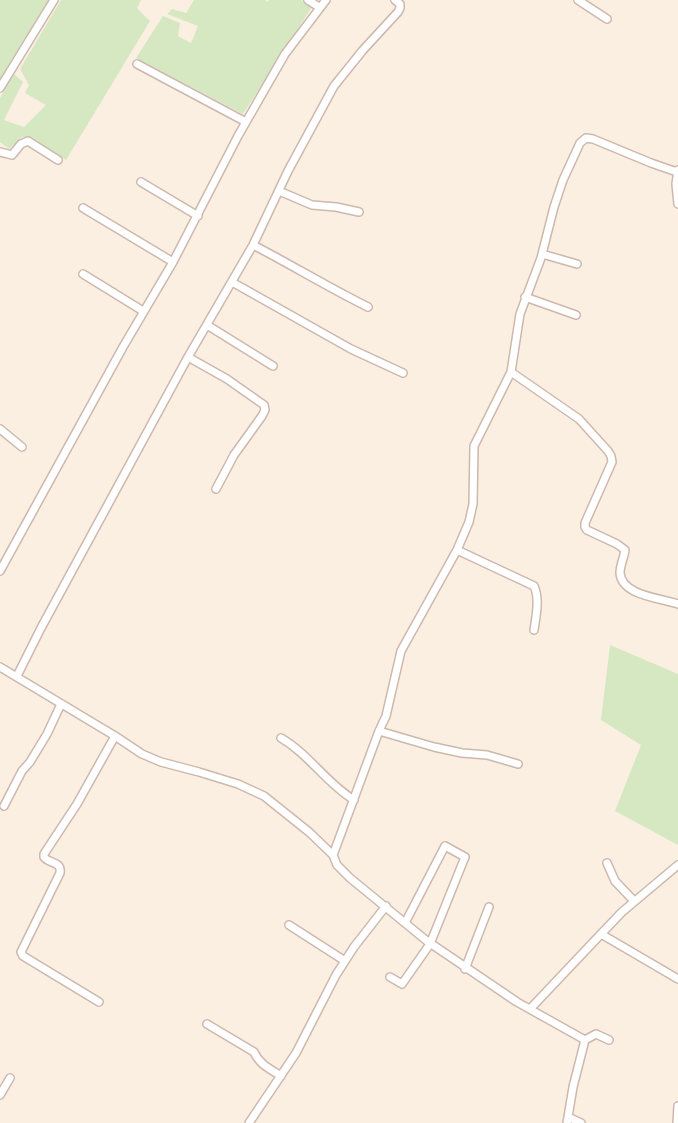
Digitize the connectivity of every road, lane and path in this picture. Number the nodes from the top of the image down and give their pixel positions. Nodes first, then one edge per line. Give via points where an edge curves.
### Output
1 (54, 0) edge
2 (308, 0) edge
3 (326, 0) edge
4 (396, 0) edge
5 (578, 0) edge
6 (319, 7) junction
7 (607, 19) dead end
8 (136, 64) dead end
9 (1, 83) edge
10 (246, 122) junction
11 (0, 152) edge
12 (58, 160) dead end
13 (678, 171) edge
14 (141, 182) dead end
15 (279, 191) junction
16 (678, 204) edge
17 (83, 208) dead end
18 (359, 212) dead end
19 (198, 215) junction
20 (253, 245) junction
21 (542, 254) junction
22 (173, 262) junction
23 (577, 264) dead end
24 (83, 274) dead end
25 (232, 282) junction
26 (525, 297) junction
27 (368, 307) dead end
28 (143, 311) junction
29 (576, 314) dead end
30 (206, 325) junction
31 (188, 357) junction
32 (273, 366) dead end
33 (511, 372) junction
34 (403, 373) dead end
35 (0, 429) edge
36 (22, 447) dead end
37 (216, 489) dead end
38 (457, 550) junction
39 (0, 571) edge
40 (678, 604) edge
41 (534, 630) dead end
42 (0, 667) edge
43 (17, 676) junction
44 (61, 704) junction
45 (379, 730) junction
46 (115, 736) junction
47 (281, 738) dead end
48 (518, 764) dead end
49 (354, 800) junction
50 (4, 806) dead end
51 (333, 855) junction
52 (607, 863) dead end
53 (678, 865) edge
54 (634, 901) junction
55 (386, 906) junction
56 (489, 907) dead end
57 (405, 923) junction
58 (289, 925) dead end
59 (601, 934) junction
60 (430, 944) junction
61 (345, 961) junction
62 (465, 969) junction
63 (390, 977) dead end
64 (678, 979) edge
65 (99, 1002) dead end
66 (530, 1009) junction
67 (207, 1024) dead end
68 (585, 1040) junction
69 (609, 1040) dead end
70 (281, 1076) junction
71 (10, 1077) dead end
72 (0, 1095) edge
73 (678, 1106) edge
74 (567, 1120) edge
75 (249, 1123) edge
76 (581, 1123) edge
77 (677, 1123) edge

1 - 9 street
2 - 6 street
3 - 6 street
4 - 15 street via 400,8 334,86
5 - 7 street
6 - 10 street via 285,54
8 - 10 street
10 - 19 street
11 - 12 street via 12,155 28,141
13 - 16 street
13 - 21 street via 586,138 563,180
14 - 19 street
15 - 18 street via 312,205
15 - 20 street
17 - 22 street
19 - 22 street
20 - 25 street
20 - 27 street
21 - 23 street
21 - 26 street
22 - 28 street
24 - 28 street
25 - 30 street
25 - 34 street
26 - 29 street
26 - 33 street
28 - 39 street
30 - 31 street
30 - 32 street
31 - 37 street via 264,405 262,416
31 - 43 street
33 - 38 street via 474,446 472,504
33 - 40 street via 579,419 608,451 612,462 585,527 625,550 620,573 628,588
35 - 36 street
38 - 41 street via 534,586
38 - 45 street via 401,651
42 - 43 street
43 - 44 street
44 - 46 street
44 - 50 street
45 - 48 street
45 - 49 street
46 - 51 street via 161,762 257,793
46 - 65 street via 44,854 61,869 21,952
47 - 49 street
49 - 51 street
51 - 55 street via 337,865
52 - 54 street via 615,881
53 - 54 street
54 - 59 street
55 - 57 street
55 - 61 street
56 - 62 street
57 - 60 street
57 - 60 street via 445,846 465,857
58 - 61 street
59 - 64 street
59 - 66 street
60 - 62 street
60 - 63 street via 402,984
61 - 70 street
62 - 66 street
66 - 68 street
67 - 70 street via 254,1052 261,1063
68 - 69 street via 596,1034
68 - 74 street
70 - 75 street
71 - 72 street
73 - 77 street
74 - 76 street

